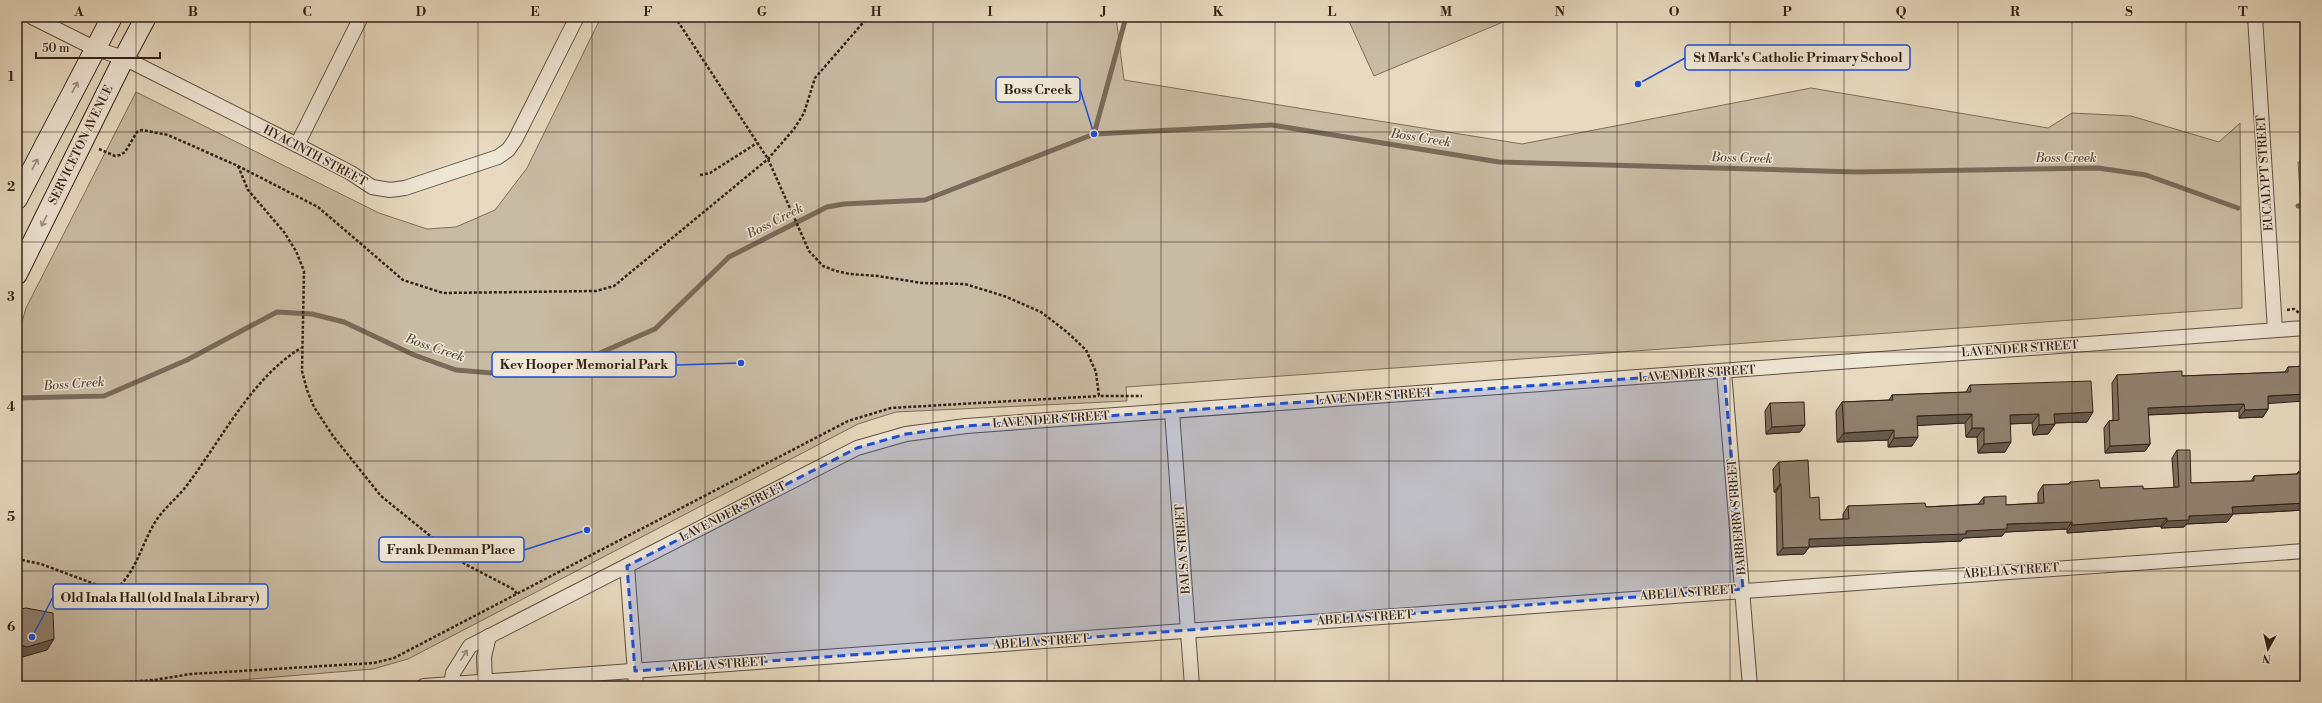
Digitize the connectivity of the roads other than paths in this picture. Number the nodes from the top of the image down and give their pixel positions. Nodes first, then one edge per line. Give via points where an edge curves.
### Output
1 (32, 17) edge
2 (112, 17) edge
3 (146, 17) edge
4 (361, 17) edge
5 (577, 17) edge
6 (2255, 17) edge
7 (96, 49) junction
8 (124, 58) junction
9 (297, 145) junction
10 (17, 199) edge
11 (17, 274) edge
12 (2305, 328) edge
13 (2275, 330) junction
14 (1724, 372) junction
15 (1172, 412) junction
16 (2305, 551) edge
17 (627, 566) junction
18 (1743, 589) junction
19 (1189, 632) junction
20 (489, 636) junction
21 (635, 671) junction
22 (485, 682) junction
23 (451, 684) junction
24 (424, 686) edge
25 (636, 686) edge
26 (1192, 686) edge
27 (1750, 686) edge

1 - 7 street, HYACINTH STREET
2 - 7 main road
3 - 8 main road, SERVICETON AVENUE
4 - 9 street
5 - 9 street, HYACINTH STREET via 515,140 508,150 498,157 405,188 390,190 372,187
6 - 13 street, EUCALYPT STREET
7 - 8 street, HYACINTH STREET
10 -> 7 main road
8 - 9 street, HYACINTH STREET
8 -> 11 main road, SERVICETON AVENUE
12 - 13 street, LAVENDER STREET
13 - 14 street, LAVENDER STREET
14 - 15 street, LAVENDER STREET
14 - 18 street, BARBERRY STREET
15 - 17 street, LAVENDER STREET via 966,426 906,434 857,448
15 - 19 street, BALSA STREET
16 - 18 street, ABELIA STREET
17 - 20 street, LAVENDER STREET
17 - 21 street
18 - 19 street, ABELIA STREET
18 - 27 street, BARBERRY STREET
19 - 21 street, ABELIA STREET
19 - 26 street, BALSA STREET
20 - 22 street via 484,657
23 -> 20 street, LAVENDER STREET via 453,673 470,646
21 - 22 street, ABELIA STREET
21 - 25 street
22 - 23 street, ABELIA STREET
23 - 24 street, ABELIA STREET

